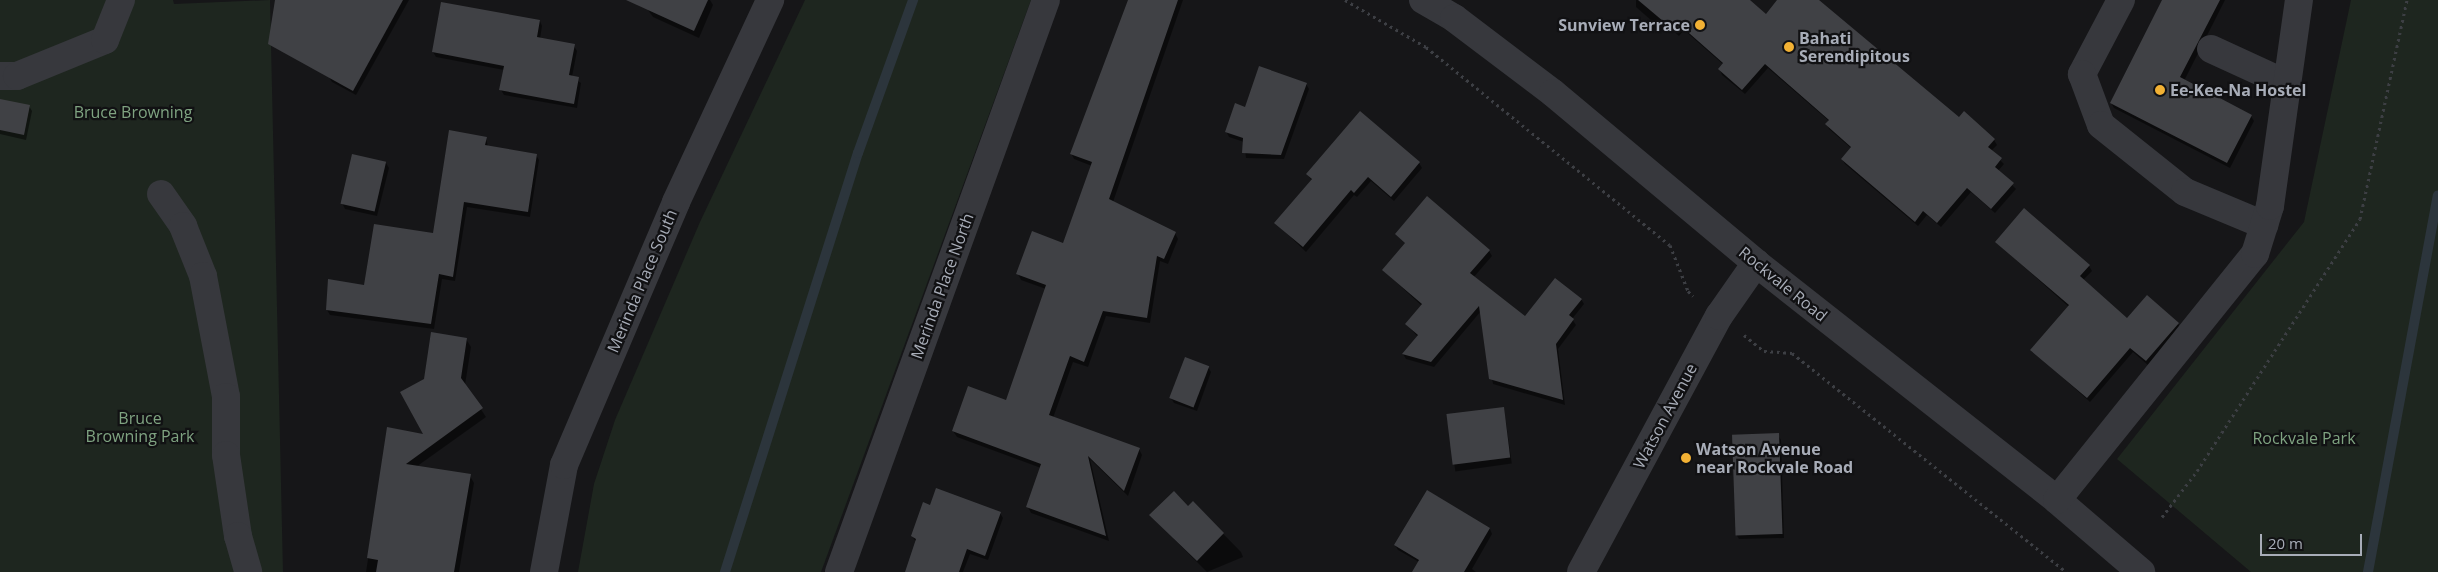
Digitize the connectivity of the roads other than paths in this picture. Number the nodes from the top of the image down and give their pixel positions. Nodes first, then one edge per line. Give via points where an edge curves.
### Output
1 (121, 0) edge
2 (770, 0) edge
3 (1046, 0) edge
4 (1423, 0) edge
5 (2122, 0) edge
6 (2300, 0) edge
7 (2211, 49) dead end
8 (0, 76) edge
9 (2287, 84) junction
10 (161, 194) dead end
11 (2264, 225) junction
12 (1756, 263) junction
13 (2057, 500) junction
14 (248, 572) edge
15 (544, 572) edge
16 (840, 572) edge
17 (1581, 572) edge
18 (2141, 572) edge

1 - 8 street via 105,40 17,76
2 - 15 street, Merinda Place South via 676,202 564,465
3 - 16 street, Merinda Place North
4 - 12 street, Rockvale Road via 1454,18 1553,93
5 - 11 street via 2082,74 2101,125 2184,192
6 - 9 street
7 - 9 street
9 - 11 street via 2270,206
10 - 14 street via 183,226 203,276 226,397 226,455 238,536
11 - 13 street via 2255,254
12 - 13 street, Rockvale Road
12 - 17 street, Watson Avenue via 1719,316
13 - 18 street, Rockvale Road

